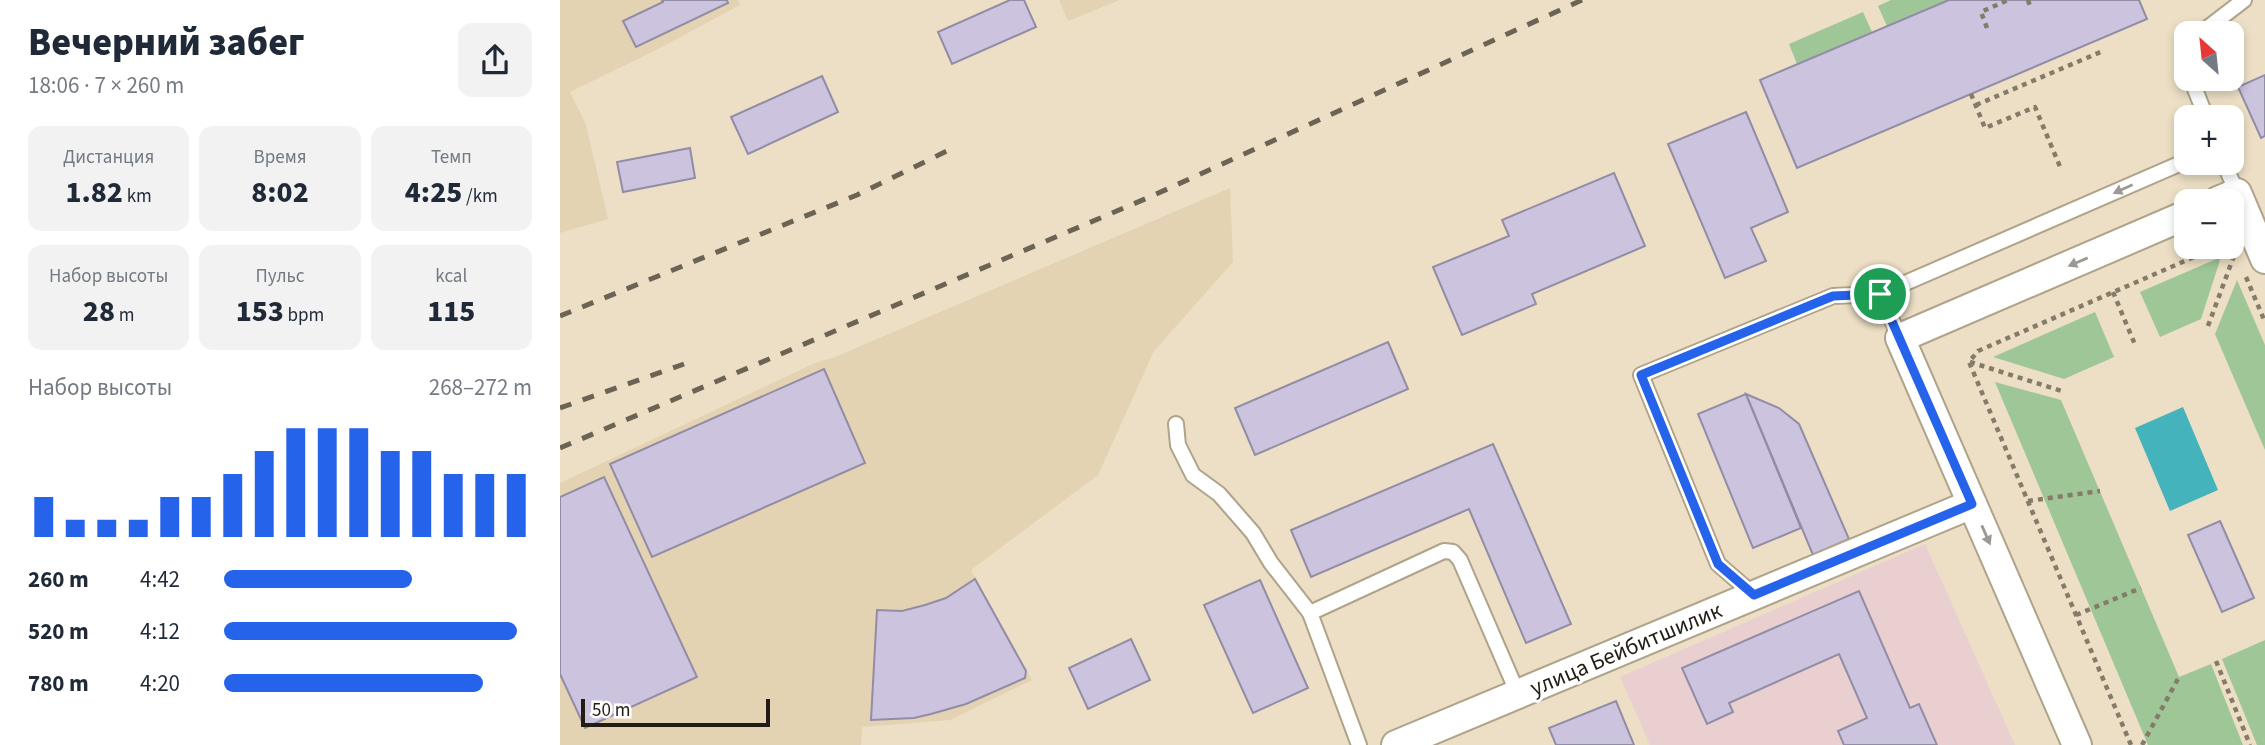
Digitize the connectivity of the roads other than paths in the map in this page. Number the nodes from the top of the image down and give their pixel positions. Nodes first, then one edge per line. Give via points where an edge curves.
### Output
1 (2244, 0) edge
2 (2217, 21) edge
3 (2174, 166) edge
4 (2174, 220) edge
5 (2244, 224) edge
6 (2265, 259) edge
7 (1880, 294) junction
8 (1900, 338) junction
9 (1176, 424) dead end
10 (1972, 504) junction
11 (1754, 595) junction
12 (1310, 614) junction
13 (1518, 694) junction
14 (1359, 745) edge
15 (1396, 745) edge
16 (2077, 745) edge

1 - 2 lane
3 -> 7 lane
4 -> 8 street
5 - 6 street
7 - 8 lane
7 - 11 lane via 1833,296 1641,375 1718,564
8 - 10 street
9 - 12 lane via 1178,445 1193,475 1219,494 1253,533
10 - 11 street, улица Бейбитшилик
10 -> 16 street
11 - 13 street, улица Бейбитшилик
12 - 13 lane via 1444,551 1453,552 1461,560
12 - 14 lane
13 - 15 street, улица Бейбитшилик

